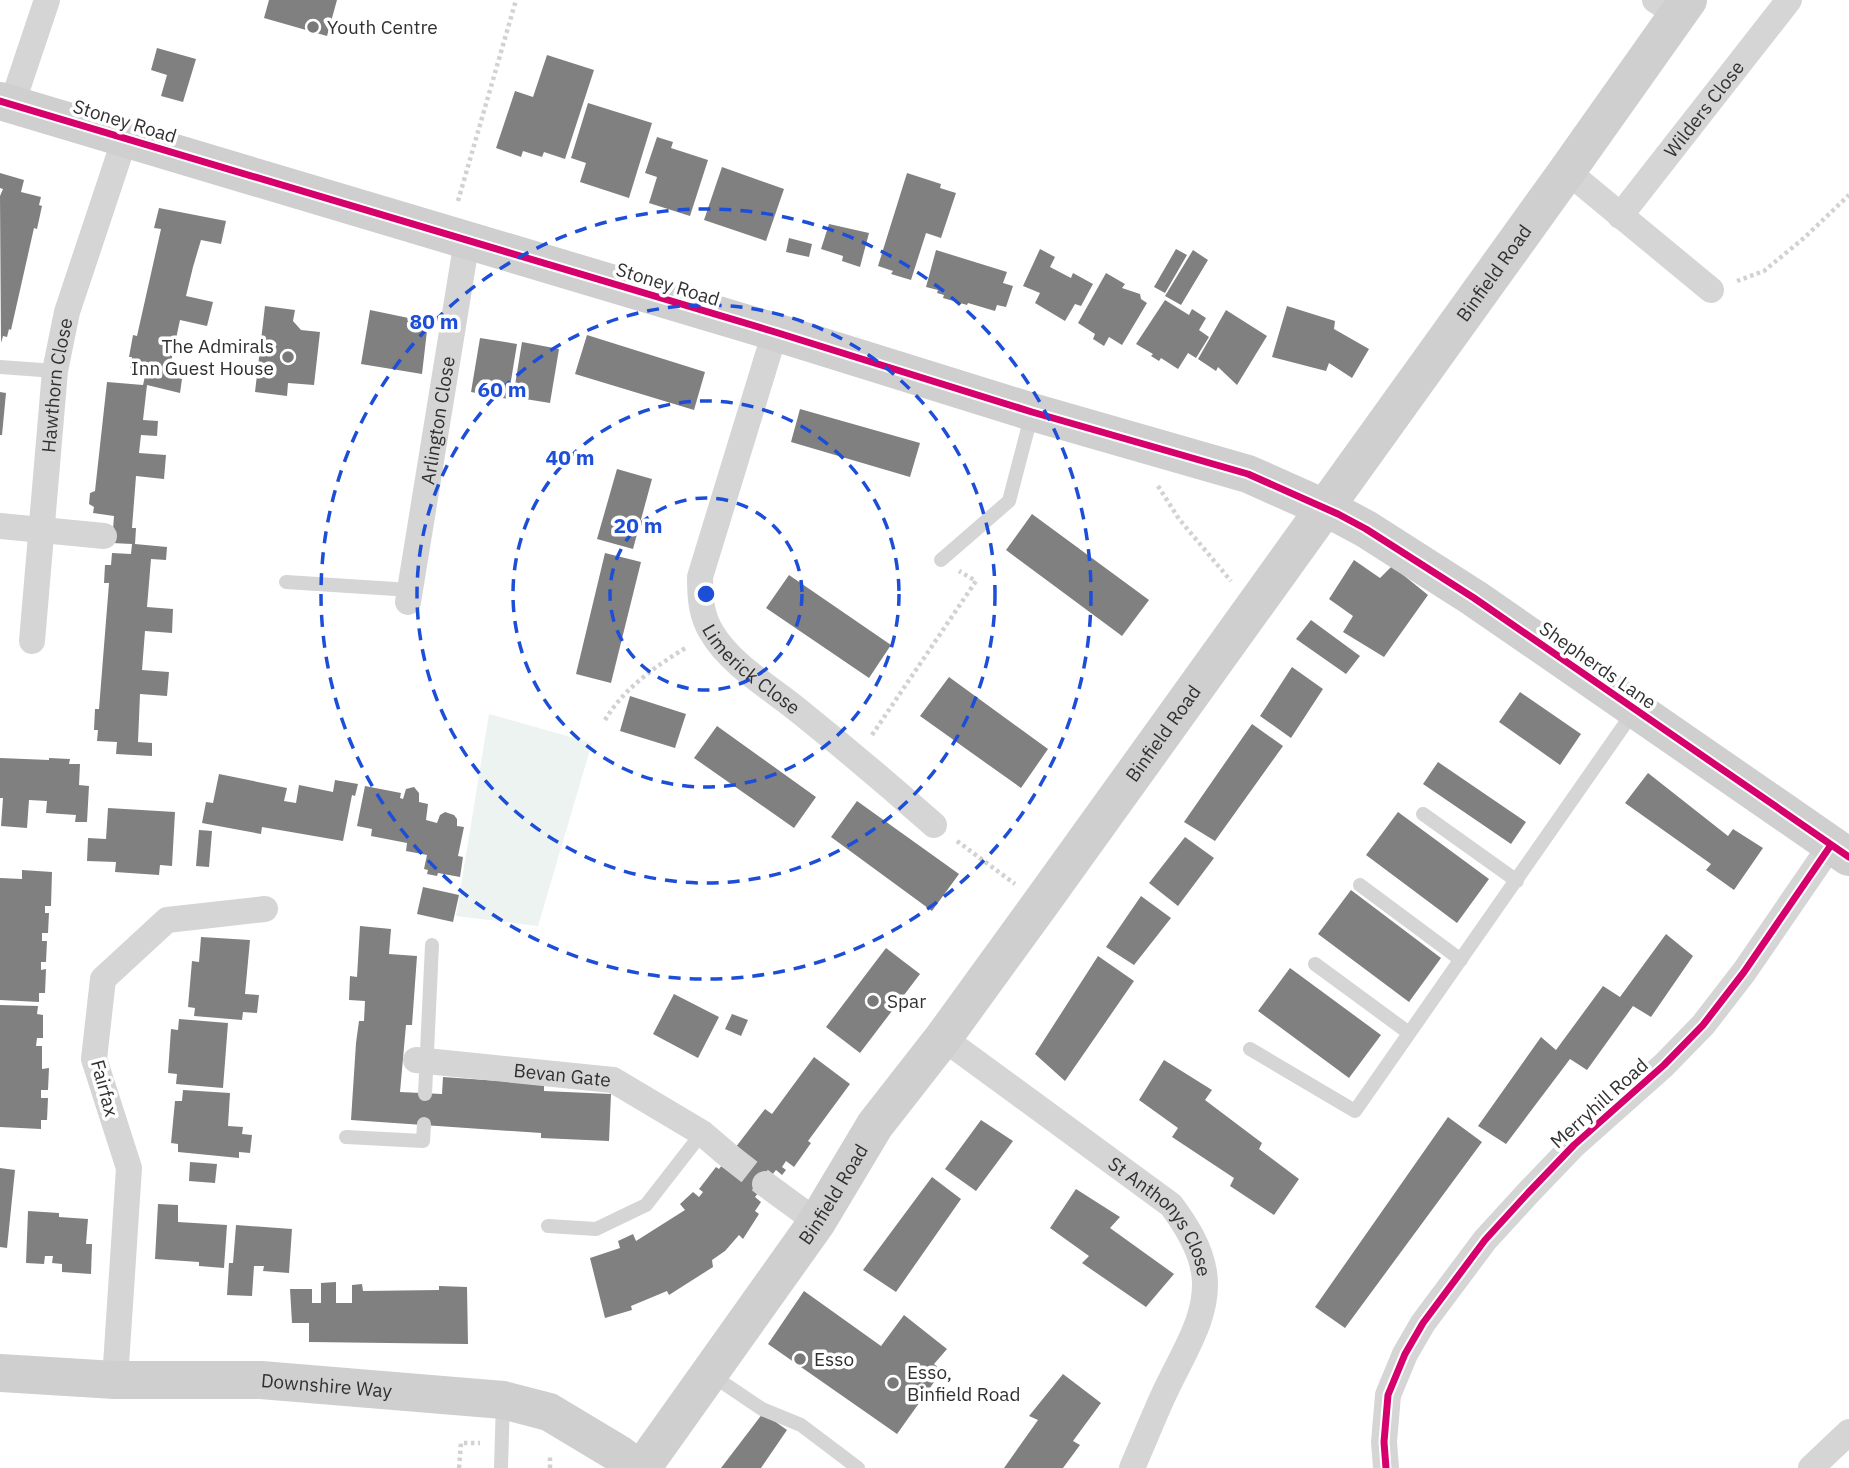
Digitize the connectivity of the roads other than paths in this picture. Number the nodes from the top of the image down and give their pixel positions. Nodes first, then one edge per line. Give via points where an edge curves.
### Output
1 (47, 0) edge
2 (1789, 0) edge
3 (1673, 5) edge
4 (6, 102) edge
5 (125, 138) junction
6 (1567, 172) junction
7 (1620, 216) junction
8 (458, 238) junction
9 (1711, 290) road end
10 (775, 332) junction
11 (0, 367) edge
12 (55, 371) junction
13 (1032, 412) junction
14 (1324, 508) junction
15 (0, 526) edge
16 (40, 530) junction
17 (104, 536) dead end
18 (940, 560) road end
19 (286, 582) dead end
20 (410, 596) joint
21 (32, 641) dead end
22 (1635, 709) junction
23 (1423, 814) dead end
24 (934, 825) road end
25 (1840, 851) edge
26 (1517, 881) junction
27 (1360, 885) dead end
28 (265, 909) dead end
29 (432, 945) dead end
30 (1461, 960) junction
31 (1315, 964) dead end
32 (1409, 1033) junction
33 (943, 1038) junction
34 (1250, 1049) dead end
35 (421, 1061) junction
36 (425, 1094) dead end
37 (424, 1124) dead end
38 (702, 1133) junction
39 (346, 1137) dead end
40 (729, 1156) tunnel mouth
41 (765, 1184) tunnel mouth
42 (817, 1222) junction
43 (548, 1226) dead end
44 (0, 1373) edge
45 (709, 1373) junction
46 (115, 1380) junction
47 (503, 1399) junction
48 (1849, 1432) edge
49 (500, 1468) edge
50 (640, 1468) edge
51 (858, 1468) edge
52 (1132, 1468) edge
53 (1386, 1468) edge
54 (1811, 1468) edge

1 - 4 street
2 - 7 street, Wilders Close
3 - 6 street, Binfield Road
4 - 5 street, Stoney Road
5 - 8 street, Stoney Road
5 - 12 street, Hawthorn Close via 67,312
6 - 7 street
6 - 14 street, Binfield Road
7 - 9 street
8 - 10 street, Stoney Road
8 - 20 street, Arlington Close
10 - 13 street, Stoney Road
10 - 24 street, Limerick Close via 701,576 702,608 711,633 730,656 858,757
11 - 12 lane
12 - 16 street, Hawthorn Close
13 - 14 street, Stoney Road via 1248,474
13 - 18 lane via 1009,501
14 - 22 street, Shepherds Lane via 1366,529 1463,591
14 - 33 street, Binfield Road
15 - 16 street
16 - 17 street
16 - 21 street, Hawthorn Close
19 - 20 lane
22 - 25 street, Shepherds Lane
22 - 26 lane
23 - 26 lane
25 - 53 street, Merryhill Road via 1703,1025 1574,1144 1485,1240 1423,1323 1388,1395
26 - 30 lane
27 - 30 lane
28 - 46 street, Fairfax via 167,920 103,979 94,1059 129,1168
29 - 35 lane
30 - 32 lane
31 - 32 lane
32 - 34 lane via 1355,1111
33 - 42 street, Binfield Road via 875,1125
33 - 52 street, St Anthonys Close via 1171,1205 1190,1231 1204,1273 1202,1304 1194,1334
35 - 36 lane
35 - 38 street, Bevan Gate via 613,1080
37 - 39 lane via 423,1142
38 - 40 street, Bevan Gate
38 - 43 lane via 646,1205 596,1229
41 - 42 street
42 - 45 street, Binfield Road
44 - 46 street, Downshire Way
45 - 50 street, Binfield Road
45 - 51 lane via 762,1409 801,1426
46 - 47 street, Downshire Way via 261,1380
47 - 49 lane
47 - 50 street, Downshire Way via 549,1412
48 - 54 street

